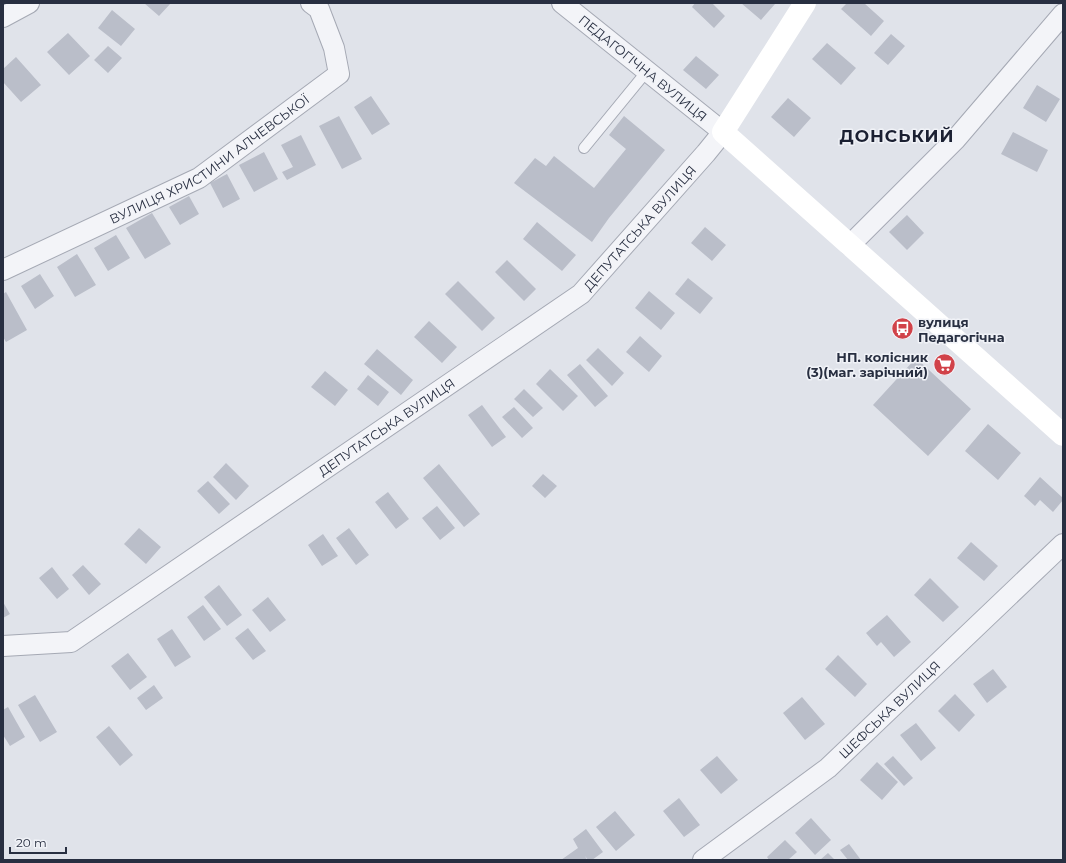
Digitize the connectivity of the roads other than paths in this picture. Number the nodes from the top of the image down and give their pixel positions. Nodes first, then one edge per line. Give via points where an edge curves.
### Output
1 (29, 3) edge
2 (311, 3) edge
3 (562, 3) edge
4 (805, 3) edge
5 (1063, 14) edge
6 (3, 17) edge
7 (647, 71) junction
8 (723, 132) junction
9 (584, 148) dead end
10 (850, 245) junction
11 (3, 270) edge
12 (1063, 435) edge
13 (1063, 544) edge
14 (3, 646) edge
15 (703, 860) edge

1 - 6 street
2 - 11 street, ВУЛИЦЯ ХРИСТИНИ АЛЧЕВСЬКОЇ via 320,9 334,48 339,74 199,178
3 - 7 street, ПЕДАГОГІЧНА ВУЛИЦЯ
4 - 8 street
5 - 10 street via 955,140
7 - 8 street, ПЕДАГОГІЧНА ВУЛИЦЯ
7 - 9 lane
8 - 10 street
8 - 14 street, ДЕПУТАТСЬКА ВУЛИЦЯ via 581,294 71,642
10 - 12 street
13 - 15 street, ШЕФСЬКА ВУЛИЦЯ via 828,768

